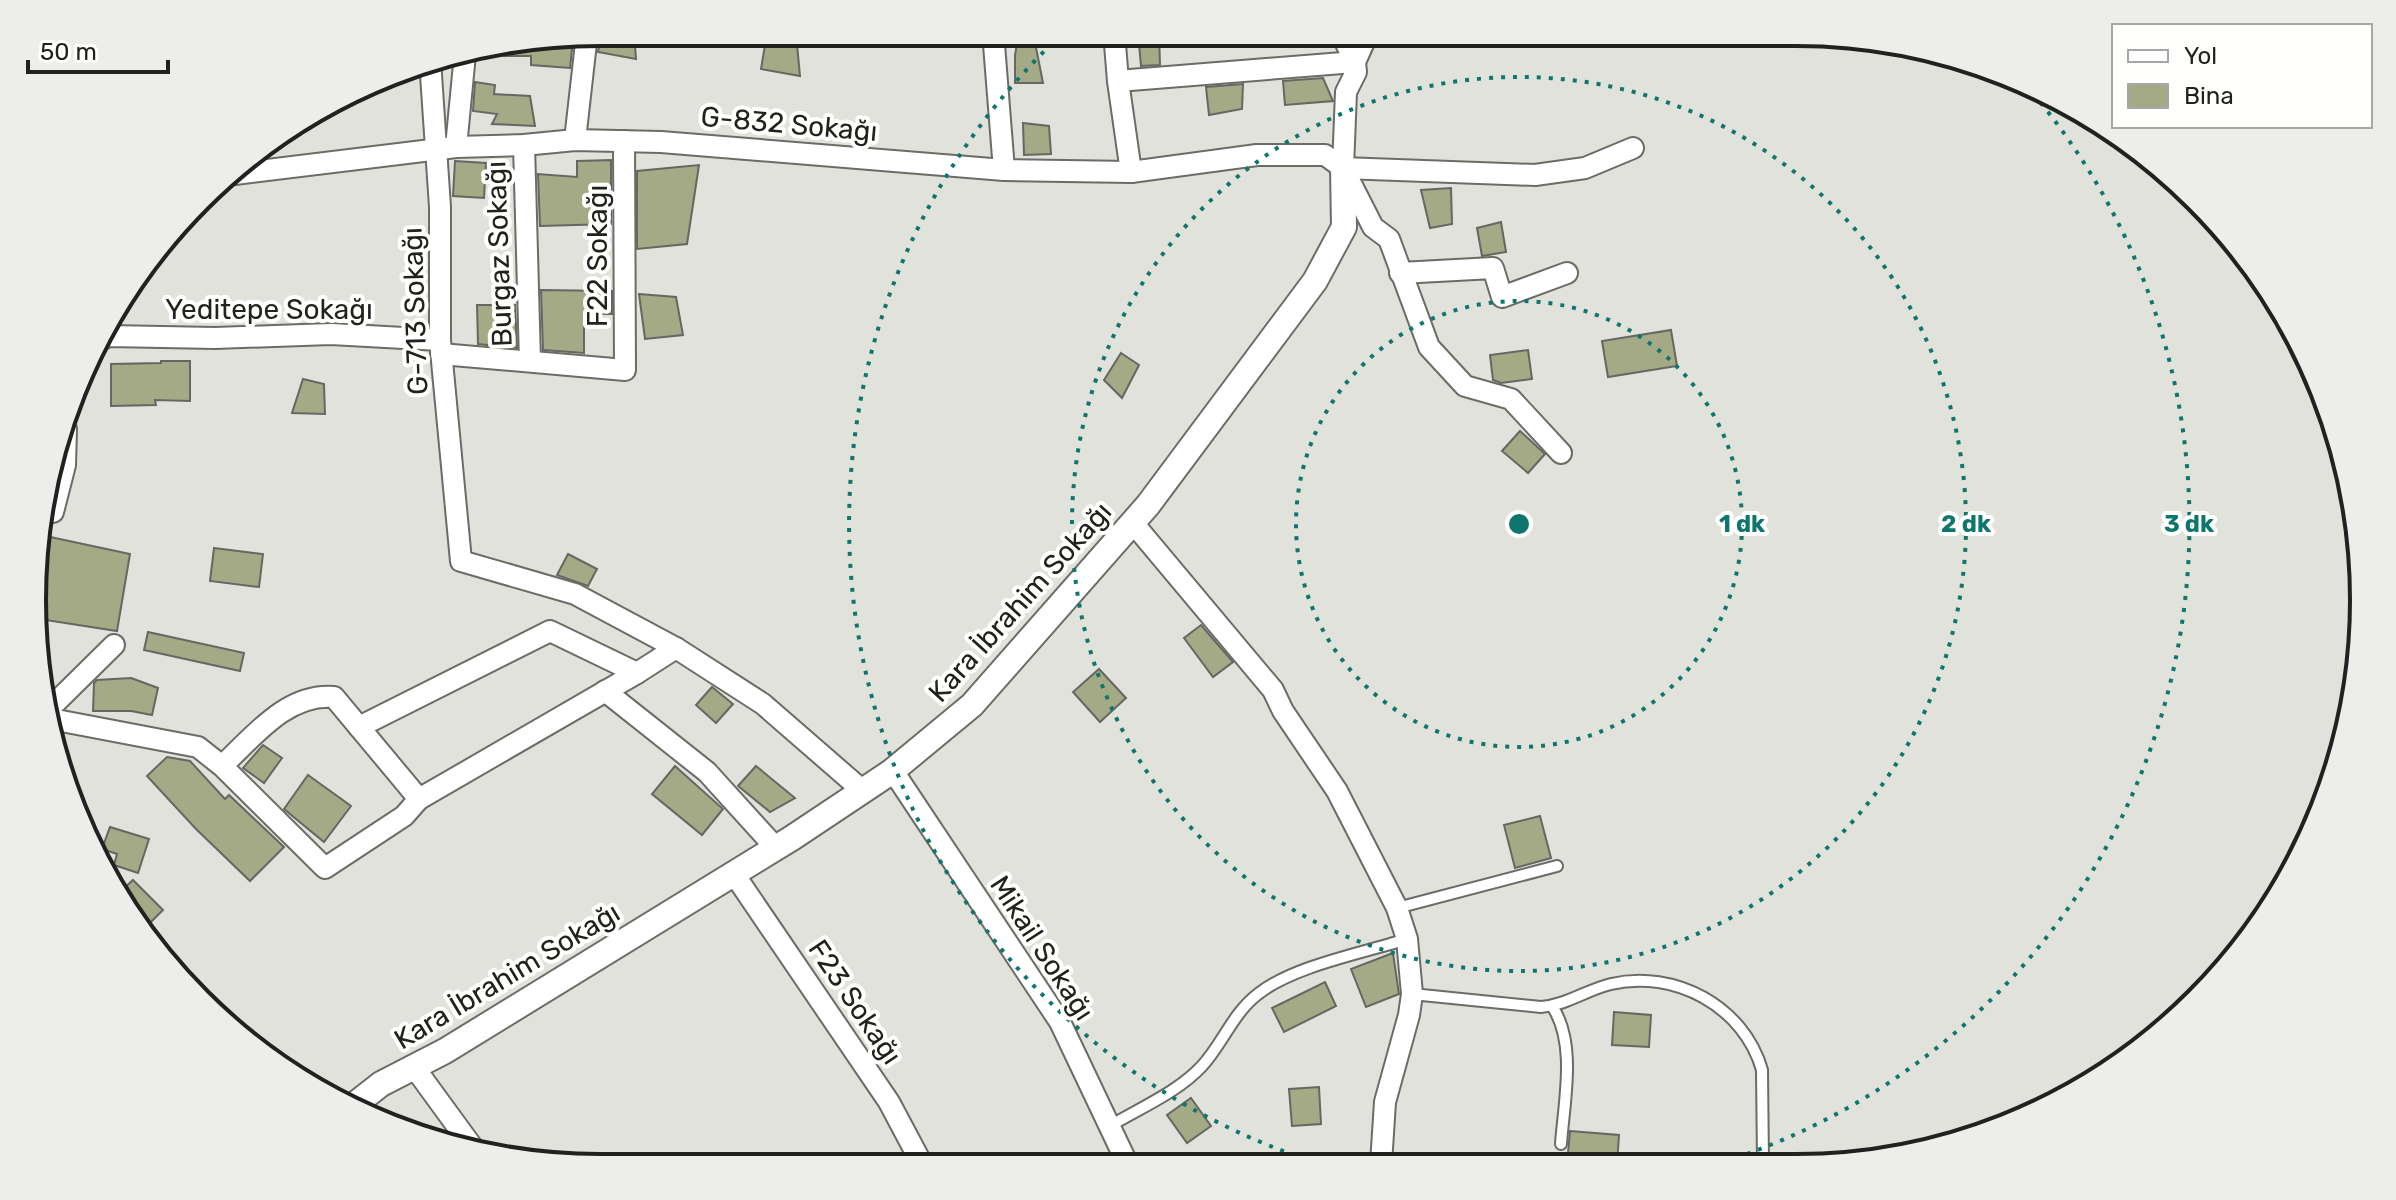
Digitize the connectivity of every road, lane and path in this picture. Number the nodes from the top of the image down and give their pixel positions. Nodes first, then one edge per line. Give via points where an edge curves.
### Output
1 (586, 46) edge
2 (994, 46) edge
3 (1115, 46) edge
4 (1347, 46) edge
5 (1362, 46) edge
6 (1355, 62) junction
7 (463, 64) edge
8 (432, 72) edge
9 (1118, 81) junction
10 (575, 140) junction
11 (624, 141) junction
12 (524, 145) junction
13 (445, 148) junction
14 (1633, 148) dead end
15 (1343, 168) junction
16 (1004, 170) junction
17 (248, 172) edge
18 (1131, 172) junction
19 (1400, 273) junction
20 (1567, 273) dead end
21 (114, 334) edge
22 (441, 347) junction
23 (530, 361) junction
24 (625, 370) joint
25 (1561, 453) dead end
26 (65, 456) edge
27 (55, 504) edge
28 (1133, 523) junction
29 (114, 645) dead end
30 (676, 648) junction
31 (637, 673) junction
32 (605, 691) junction
33 (56, 702) edge
34 (60, 721) edge
35 (359, 727) junction
36 (222, 766) junction
37 (893, 771) junction
38 (863, 791) junction
39 (419, 799) junction
40 (776, 848) junction
41 (1557, 866) dead end
42 (734, 874) junction
43 (1397, 908) junction
44 (1407, 939) junction
45 (1412, 994) junction
46 (1552, 1006) junction
47 (414, 1067) junction
48 (361, 1100) edge
49 (1110, 1126) junction
50 (465, 1137) edge
51 (1561, 1144) dead end
52 (917, 1154) edge
53 (1123, 1154) edge
54 (1382, 1154) edge
55 (1763, 1154) edge

1 - 10 street
2 - 16 street
3 - 9 street
4 - 6 street
5 - 6 street
6 - 9 street
6 - 15 street via 1346,92
7 - 13 street
8 - 13 street, G-713 Sokağı
9 - 18 street
10 - 11 street, G-832 Sokağı
10 - 12 street, G-832 Sokağı
11 - 16 street, G-832 Sokağı
11 - 24 street, F22 Sokağı
12 - 13 street, G-832 Sokağı
12 - 23 street, Burgaz Sokağı
13 - 17 street, G-832 Sokağı
13 - 22 street, G-713 Sokağı
14 - 15 street via 1585,168 1535,175
15 - 18 street, G-832 Sokağı via 1325,155 1290,153
15 - 19 street via 1373,227 1389,239
15 - 28 street, Kara İbrahim Sokağı via 1344,227 1315,281
16 - 18 street, G-832 Sokağı
19 - 20 street via 1493,268 1502,297
19 - 25 street via 1429,347 1465,386 1511,399
21 - 22 street, Yeditepe Sokağı via 331,334
22 - 23 street, Yeditepe Sokağı
22 - 30 street, G-713 Sokağı via 461,561 575,594
23 - 24 street, Yeditepe Sokağı
26 - 27 street
28 - 37 street, Kara İbrahim Sokağı via 972,705
28 - 43 street via 1273,690 1337,791
29 - 33 street
30 - 31 street
30 - 38 street via 763,704
31 - 32 street
31 - 35 street via 550,631
32 - 39 street
32 - 40 street via 707,772
34 - 36 street via 198,747
35 - 36 street via 334,697 316,695 282,710
35 - 39 street
36 - 39 street via 325,868 404,816
37 - 38 street, Kara İbrahim Sokağı
37 - 49 street, Mikail Sokağı via 1060,1022
38 - 40 street, Kara İbrahim Sokağı
40 - 42 street, Kara İbrahim Sokağı
41 - 43 lane
42 - 47 street, Kara İbrahim Sokağı
42 - 52 street, F23 Sokağı via 889,1102
43 - 44 street
44 - 45 street
44 - 49 lane via 1269,986 1238,1013 1195,1073
45 - 46 lane
45 - 54 street via 1385,1102
46 - 51 lane via 1566,1039
46 - 55 lane via 1607,985 1647,981 1712,1001 1758,1057
47 - 48 street, Kara İbrahim Sokağı
47 - 50 street
49 - 53 street, Mikail Sokağı

